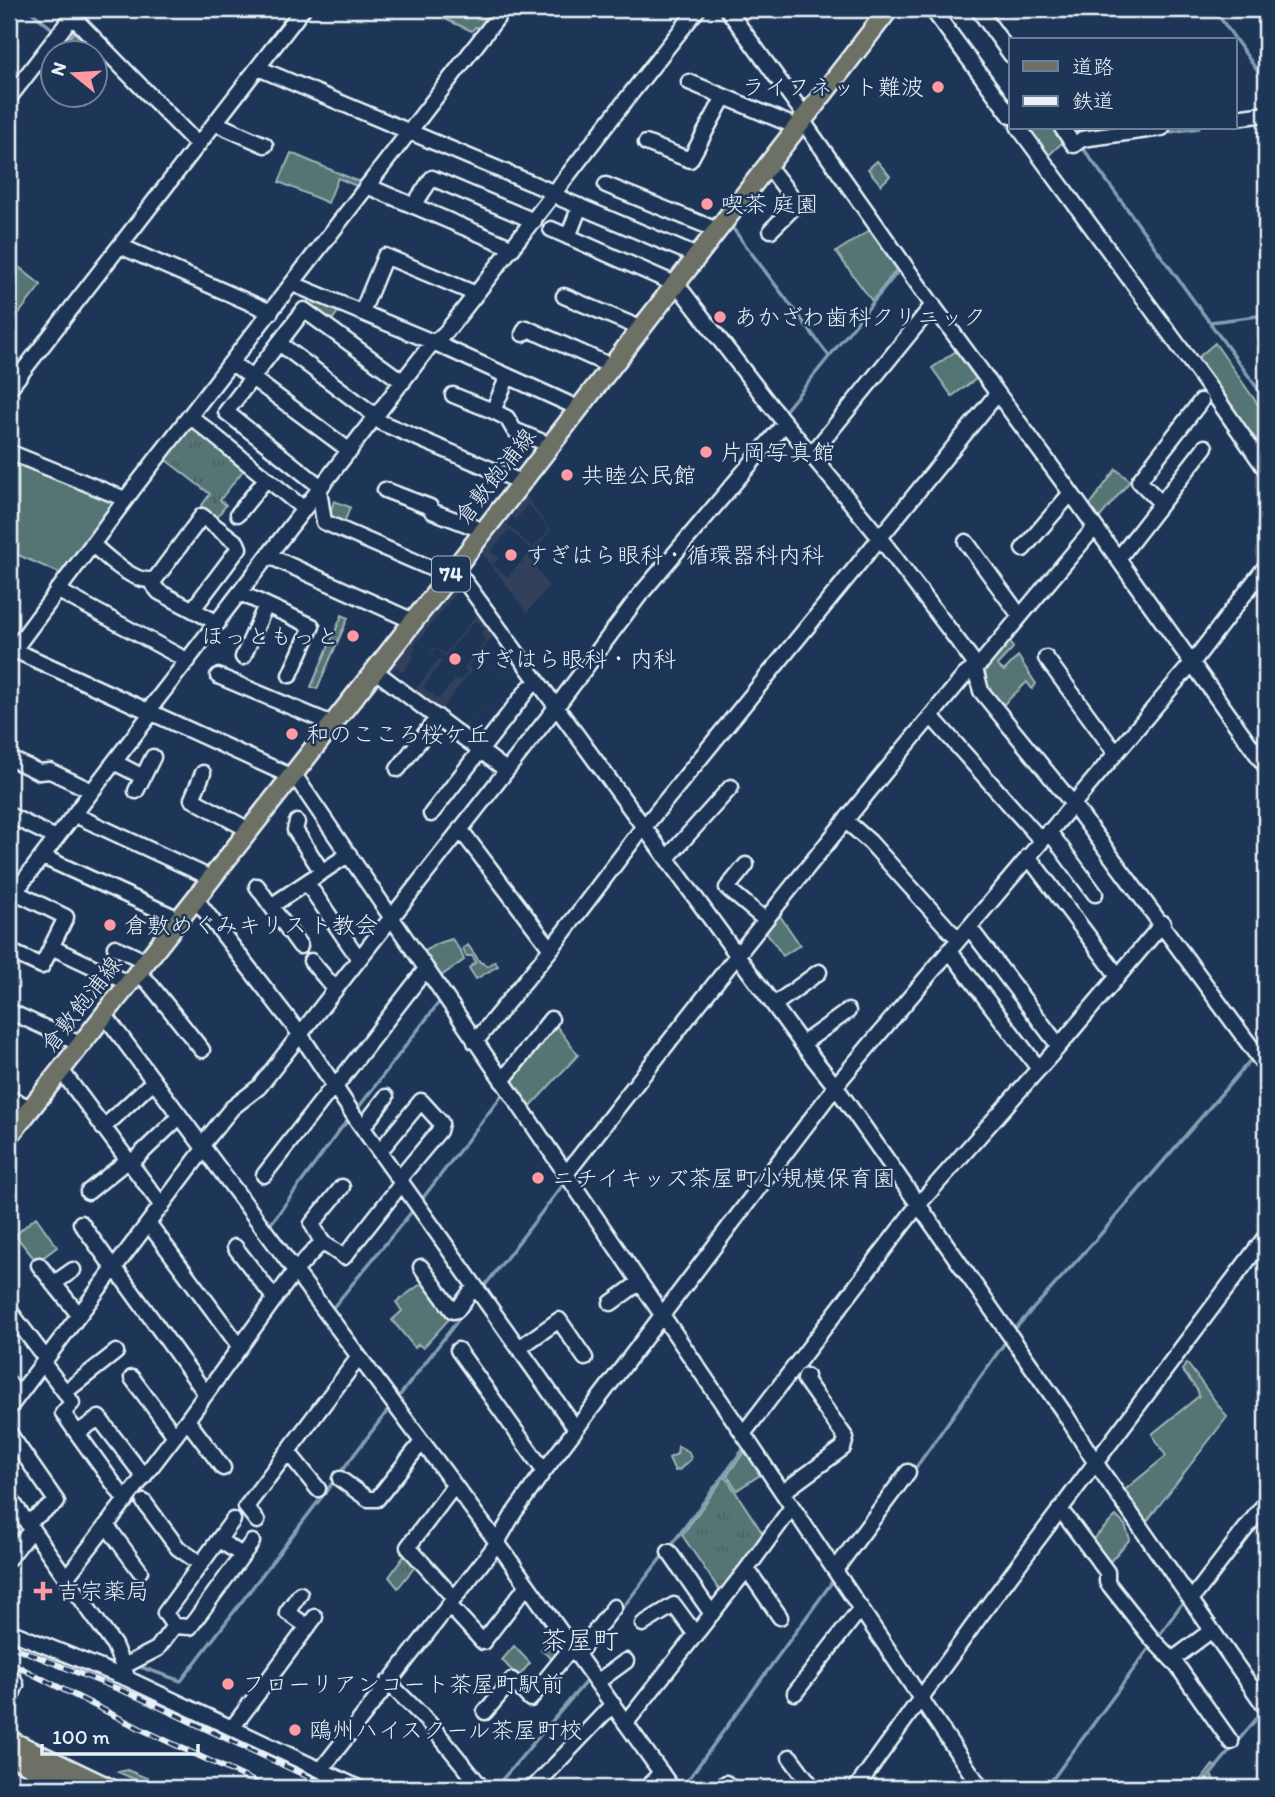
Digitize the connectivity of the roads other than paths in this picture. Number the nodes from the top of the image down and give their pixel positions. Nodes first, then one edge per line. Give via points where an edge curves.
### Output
1 (303, 9) edge
2 (504, 9) edge
3 (698, 9) edge
4 (727, 9) edge
5 (889, 9) edge
6 (932, 9) edge
7 (978, 9) edge
8 (76, 16) edge
9 (1009, 52) edge
10 (260, 70) junction
11 (689, 82) dead end
12 (724, 97) junction
13 (9, 98) edge
14 (1009, 113) edge
15 (1266, 114) edge
16 (1236, 118) edge
17 (804, 124) junction
18 (218, 125) junction
19 (1020, 130) edge
20 (1065, 130) edge
21 (1149, 130) edge
22 (408, 132) junction
23 (646, 144) dead end
24 (198, 145) junction
25 (265, 145) dead end
26 (770, 172) junction
27 (606, 185) dead end
28 (369, 187) junction
29 (558, 196) junction
30 (413, 206) junction
31 (580, 206) junction
32 (534, 221) junction
33 (551, 229) dead end
34 (717, 230) junction
35 (771, 230) dead end
36 (568, 237) junction
37 (123, 247) junction
38 (513, 248) junction
39 (697, 256) junction
40 (295, 285) junction
41 (679, 287) junction
42 (477, 294) junction
43 (564, 296) dead end
44 (931, 308) junction
45 (271, 312) junction
46 (362, 313) junction
47 (640, 328) junction
48 (523, 334) dead end
49 (279, 343) junction
50 (435, 343) junction
51 (234, 365) junction
52 (611, 366) junction
53 (252, 378) junction
54 (506, 379) junction
55 (403, 382) junction
56 (9, 389) edge
57 (997, 394) junction
58 (453, 395) dead end
59 (1202, 401) dead end
60 (578, 408) junction
61 (494, 411) junction
62 (192, 418) junction
63 (379, 420) junction
64 (785, 423) junction
65 (550, 445) junction
66 (1205, 447) dead end
67 (350, 451) junction
68 (9, 452) edge
69 (811, 455) junction
70 (1266, 470) edge
71 (266, 479) junction
72 (521, 482) junction
73 (385, 490) dead end
74 (320, 494) junction
75 (1069, 496) junction
76 (125, 499) junction
77 (1161, 503) junction
78 (304, 509) junction
79 (238, 514) dead end
80 (1092, 530) junction
81 (484, 531) junction
82 (878, 540) junction
83 (966, 542) dead end
84 (95, 547) junction
85 (1023, 549) dead end
86 (273, 557) junction
87 (1118, 559) junction
88 (1266, 566) edge
89 (452, 572) junction
90 (150, 582) junction
91 (60, 591) junction
92 (244, 595) junction
93 (266, 605) junction
94 (193, 609) junction
95 (1020, 616) junction
96 (412, 621) junction
97 (218, 623) junction
98 (11, 653) edge
99 (243, 657) dead end
100 (1046, 658) dead end
101 (188, 661) junction
102 (1189, 663) junction
103 (975, 667) junction
104 (380, 674) junction
105 (290, 675) dead end
106 (218, 676) dead end
107 (529, 688) dead end
108 (557, 706) junction
109 (153, 711) junction
110 (438, 717) junction
111 (933, 719) junction
112 (332, 724) junction
113 (481, 750) junction
114 (1113, 750) junction
115 (153, 757) dead end
116 (9, 758) edge
117 (117, 764) junction
118 (1266, 767) edge
119 (503, 768) junction
120 (398, 769) dead end
121 (203, 773) dead end
122 (292, 775) junction
123 (143, 777) junction
124 (731, 787) dead end
125 (93, 791) junction
126 (135, 791) dead end
127 (1072, 803) junction
128 (430, 814) dead end
129 (9, 815) edge
130 (77, 816) junction
131 (848, 823) junction
132 (294, 829) dead end
133 (460, 829) junction
134 (644, 829) junction
135 (249, 830) junction
136 (1041, 836) junction
137 (57, 838) junction
138 (1028, 856) junction
139 (346, 857) junction
140 (667, 857) junction
141 (45, 858) junction
142 (746, 865) dead end
143 (322, 872) junction
144 (211, 878) junction
145 (307, 883) junction
146 (257, 887) dead end
147 (14, 894) edge
148 (1094, 894) dead end
149 (199, 903) junction
150 (271, 906) junction
151 (179, 919) junction
152 (764, 919) junction
153 (389, 921) junction
154 (1160, 926) junction
155 (960, 934) junction
156 (300, 946) dead end
157 (51, 947) junction
158 (115, 947) dead end
159 (551, 949) junction
160 (949, 950) junction
161 (9, 951) edge
162 (357, 956) junction
163 (735, 956) junction
164 (311, 961) dead end
165 (819, 972) dead end
166 (424, 973) junction
167 (140, 975) junction
168 (1118, 976) junction
169 (332, 986) junction
170 (774, 1005) junction
171 (9, 1011) edge
172 (848, 1011) dead end
173 (108, 1019) junction
174 (551, 1019) dead end
175 (300, 1034) junction
176 (80, 1044) junction
177 (802, 1044) junction
178 (478, 1046) junction
179 (1059, 1046) junction
180 (202, 1051) dead end
181 (1266, 1067) edge
182 (1039, 1069) junction
183 (65, 1075) junction
184 (502, 1082) junction
185 (335, 1086) junction
186 (147, 1087) dead end
187 (836, 1087) junction
188 (386, 1097) dead end
189 (9, 1098) edge
190 (31, 1108) junction
191 (356, 1118) junction
192 (173, 1123) dead end
193 (103, 1128) junction
194 (9, 1136) edge
195 (203, 1147) junction
196 (380, 1151) junction
197 (129, 1162) junction
198 (264, 1175) dead end
199 (568, 1177) junction
200 (401, 1181) junction
201 (342, 1187) dead end
202 (88, 1192) dead end
203 (918, 1205) junction
204 (162, 1206) junction
205 (81, 1223) dead end
206 (150, 1226) junction
207 (322, 1242) junction
208 (1264, 1242) edge
209 (235, 1247) dead end
210 (39, 1265) dead end
211 (421, 1267) dead end
212 (73, 1270) dead end
213 (116, 1270) junction
214 (295, 1271) junction
215 (53, 1284) junction
216 (636, 1285) junction
217 (478, 1290) junction
218 (275, 1299) junction
219 (611, 1303) dead end
220 (9, 1310) edge
221 (79, 1315) junction
222 (660, 1320) junction
223 (240, 1347) junction
224 (519, 1348) junction
225 (458, 1350) dead end
226 (116, 1352) dead end
227 (359, 1357) junction
228 (585, 1358) dead end
229 (45, 1364) junction
230 (806, 1376) dead end
231 (132, 1378) dead end
232 (9, 1383) edge
233 (65, 1392) junction
234 (206, 1394) junction
235 (13, 1403) edge
236 (187, 1420) junction
237 (574, 1426) junction
238 (9, 1433) edge
239 (77, 1433) junction
240 (174, 1436) junction
241 (746, 1438) junction
242 (422, 1442) junction
243 (288, 1452) junction
244 (1095, 1462) junction
245 (223, 1468) dead end
246 (542, 1469) junction
247 (908, 1472) dead end
248 (144, 1477) junction
249 (340, 1479) dead end
250 (454, 1486) junction
251 (318, 1489) dead end
252 (783, 1492) junction
253 (9, 1497) edge
254 (127, 1501) junction
255 (144, 1502) dead end
256 (1266, 1502) edge
257 (790, 1510) junction
258 (1062, 1513) junction
259 (233, 1520) dead end
260 (257, 1521) dead end
261 (29, 1526) junction
262 (107, 1526) junction
263 (492, 1536) junction
264 (219, 1540) junction
265 (252, 1542) dead end
266 (669, 1552) dead end
267 (242, 1555) junction
268 (9, 1558) edge
269 (201, 1564) junction
270 (747, 1569) junction
271 (140, 1571) dead end
272 (836, 1572) junction
273 (68, 1575) junction
274 (527, 1589) junction
275 (300, 1594) dead end
276 (451, 1599) junction
277 (1191, 1600) junction
278 (614, 1607) dead end
279 (858, 1611) junction
280 (712, 1614) junction
281 (780, 1617) dead end
282 (643, 1624) dead end
283 (174, 1626) junction
284 (9, 1631) edge
285 (695, 1635) junction
286 (1204, 1636) dead end
287 (575, 1651) junction
288 (1172, 1660) junction
289 (626, 1661) dead end
290 (126, 1672) junction
291 (9, 1677) edge
292 (388, 1682) junction
293 (597, 1682) junction
294 (795, 1693) dead end
295 (921, 1698) junction
296 (9, 1701) edge
297 (610, 1707) junction
298 (1266, 1708) edge
299 (485, 1712) dead end
300 (626, 1723) junction
301 (232, 1728) junction
302 (9, 1742) edge
303 (1231, 1742) dead end
304 (9, 1754) edge
305 (790, 1757) dead end
306 (37, 1770) junction
307 (321, 1770) junction
308 (661, 1772) junction
309 (869, 1781) edge
310 (70, 1783) edge
311 (535, 1786) dead end
312 (105, 1787) edge
313 (359, 1788) edge
314 (482, 1788) edge
315 (647, 1788) edge
316 (672, 1788) edge
317 (813, 1788) edge
318 (856, 1788) edge
319 (981, 1788) edge

1 - 10 street
2 - 22 street
3 - 29 street
4 - 17 street
5 - 17 main road, 倉敷飽浦線 / 74
6 - 14 street
7 - 9 street
8 - 13 street
8 - 24 street
10 - 18 street
10 - 22 street
11 - 12 street
12 - 17 street
12 - 23 street via 690,160
15 - 16 street
17 - 26 main road, 倉敷飽浦線 / 74
17 - 44 street
18 - 24 street
18 - 25 street
19 - 70 street
20 - 21 street via 1079,141
22 - 28 street
22 - 29 street
24 - 37 street
26 - 34 main road, 倉敷飽浦線 / 74
26 - 35 street via 797,204
27 - 34 street
28 - 30 street
28 - 40 street
29 - 31 street
29 - 32 street
30 - 32 street via 432,178
30 - 38 street
31 - 36 street
31 - 39 street
32 - 38 street
33 - 36 street
34 - 39 main road, 倉敷飽浦線 / 74
36 - 41 street
37 - 45 street
37 - 56 street
38 - 42 street
39 - 41 main road, 倉敷飽浦線 / 74
40 - 45 street
40 - 46 street
41 - 47 main road, 倉敷飽浦線 / 74
41 - 64 street
42 - 46 street via 386,256
42 - 50 street
43 - 47 street
44 - 57 street
44 - 69 street
45 - 51 street
46 - 50 street
47 - 52 main road, 倉敷飽浦線 / 74
48 - 52 street via 526,328
49 - 53 street
49 - 55 street via 304,310
49 - 63 street
50 - 54 street
50 - 55 street
51 - 53 street
51 - 62 street
52 - 60 main road, 倉敷飽浦線 / 74
53 - 67 street
53 - 74 street via 226,412
54 - 60 street
54 - 61 street
55 - 63 street
57 - 75 street
57 - 82 street
58 - 61 street
59 - 77 street via 1139,481
60 - 65 main road, 倉敷飽浦線 / 74
61 - 65 street via 514,430
62 - 71 street
62 - 76 street
63 - 67 street
63 - 72 street
64 - 69 street
64 - 108 street via 639,596
65 - 72 main road, 倉敷飽浦線 / 74
66 - 77 street
67 - 74 street
68 - 76 street
69 - 82 street
71 - 78 street
71 - 79 street
72 - 81 main road, 倉敷飽浦線 / 74
73 - 81 street
74 - 78 street
74 - 89 street via 324,522
75 - 80 street
75 - 85 street
76 - 84 street
77 - 87 street
78 - 86 street
80 - 87 street
80 - 95 street
81 - 89 main road, 倉敷飽浦線 / 74
82 - 103 street
82 - 134 street
83 - 95 street
84 - 90 street
84 - 91 street
86 - 92 street
86 - 96 street
87 - 102 street
88 - 102 street
89 - 96 main road, 倉敷飽浦線 / 74
89 - 108 street
90 - 94 street via 159,592
90 - 94 street via 202,516 239,548
91 - 98 street
91 - 101 street
92 - 93 street
92 - 97 street
93 - 99 street
93 - 105 street via 312,625
94 - 97 street
95 - 103 street
96 - 104 main road, 倉敷飽浦線 / 74
97 - 101 street
98 - 109 street
100 - 114 street
101 - 109 street via 152,706
102 - 114 street
102 - 118 street
103 - 111 street
103 - 127 street via 981,691
104 - 110 street
104 - 112 main road, 倉敷飽浦線 / 74
106 - 112 street
107 - 113 street
108 - 119 street
108 - 134 street
109 - 117 street
109 - 122 street
110 - 113 street
110 - 120 street
111 - 131 street
111 - 136 street
112 - 122 main road, 倉敷飽浦線 / 74
113 - 119 street
113 - 128 street
114 - 127 street
115 - 123 street
116 - 125 street
117 - 123 street
117 - 125 street
119 - 133 street
121 - 135 street via 192,799
122 - 135 main road, 倉敷飽浦線 / 74
122 - 139 street
123 - 126 street
124 - 140 street
125 - 130 street
127 - 136 street
127 - 154 street
129 - 137 street
130 - 137 street
130 - 144 street
131 - 152 street
131 - 155 street
132 - 143 street
133 - 153 street
133 - 159 street
134 - 140 street
134 - 159 street
135 - 144 main road, 倉敷飽浦線 / 74
136 - 138 street
136 - 148 street
137 - 141 street
138 - 155 street
138 - 168 street
139 - 143 street
139 - 153 street
140 - 163 street
141 - 147 street
141 - 151 street
142 - 152 street via 727,888
143 - 145 street
144 - 149 main road, 倉敷飽浦線 / 74
145 - 150 street
145 - 162 street
146 - 150 street
147 - 157 street via 66,917
149 - 151 main road, 倉敷飽浦線 / 74
149 - 175 street
150 - 156 street
151 - 167 main road, 倉敷飽浦線 / 74
152 - 163 street
153 - 162 street
153 - 166 street
154 - 168 street
154 - 181 street
155 - 160 street
155 - 179 street
157 - 161 street via 42,966
157 - 167 street
158 - 167 street
159 - 178 street
160 - 182 street
160 - 187 street
162 - 169 street
163 - 170 street
163 - 199 street
164 - 169 street
165 - 170 street
166 - 178 street
166 - 185 street
167 - 173 main road, 倉敷飽浦線 / 74
167 - 180 street
168 - 179 street
169 - 175 street
170 - 177 street
171 - 176 street
172 - 177 street
173 - 176 main road, 倉敷飽浦線 / 74
173 - 195 street
174 - 184 street
175 - 185 street
175 - 195 street
176 - 183 main road, 倉敷飽浦線 / 74
177 - 187 street
178 - 184 street
179 - 182 street
182 - 203 street
183 - 190 main road, 倉敷飽浦線 / 74
183 - 193 street
184 - 199 street
185 - 191 street
185 - 198 street
186 - 193 street
187 - 203 street
187 - 222 street
188 - 191 street
189 - 190 street
190 - 194 main road, 倉敷飽浦線 / 74
191 - 196 street
192 - 197 street
193 - 197 street
195 - 204 street
195 - 214 street
196 - 200 street
196 - 200 street via 421,1101 441,1123
197 - 202 street
197 - 204 street
199 - 216 street
200 - 207 street via 344,1257
200 - 217 street
201 - 207 street via 312,1224
203 - 241 street
203 - 244 street
204 - 206 street
205 - 213 street
206 - 213 street
206 - 223 street
207 - 214 street
208 - 244 street
209 - 218 street
210 - 215 street
211 - 217 street via 453,1311
212 - 215 street
213 - 221 street
213 - 234 street
214 - 218 street
214 - 227 street
215 - 221 street
216 - 219 street
216 - 222 street
217 - 224 street
218 - 223 street
220 - 229 street
221 - 229 street
222 - 237 street
222 - 241 street
223 - 234 street
224 - 228 street via 559,1320
224 - 237 street
225 - 246 street
226 - 233 street
227 - 242 street
227 - 243 street
229 - 233 street
229 - 235 street
230 - 252 street via 846,1438 843,1448
231 - 240 street
232 - 235 street
233 - 239 street via 72,1403 63,1413
234 - 236 street
236 - 240 street
236 - 245 street
237 - 246 street
238 - 261 street via 57,1502
239 - 248 street via 99,1418
239 - 254 street
240 - 248 street
241 - 252 street
242 - 249 street via 377,1499 368,1499
242 - 250 street
243 - 251 street
243 - 260 street via 246,1507
244 - 258 street
244 - 277 street
246 - 263 street
247 - 272 street
248 - 254 street
250 - 263 street
250 - 276 street via 408,1547
252 - 257 street
253 - 261 street
254 - 262 street
255 - 269 street via 178,1548
256 - 277 street
257 - 270 street
257 - 272 street
258 - 288 street via 1107,1572 1107,1582
258 - 295 street
259 - 264 street
261 - 268 street
261 - 273 street
262 - 271 street
262 - 273 street
263 - 274 street
263 - 276 street
264 - 267 street
264 - 269 street
265 - 267 street
266 - 280 street
267 - 283 street via 190,1628
269 - 283 street via 165,1613
270 - 280 street
270 - 281 street
272 - 279 street
273 - 290 street via 114,1645
274 - 276 street via 483,1642
274 - 287 street
275 - 301 street via 287,1612 312,1622
276 - 292 street
277 - 298 street
278 - 287 street
279 - 294 street
279 - 295 street
280 - 285 street
282 - 285 street via 674,1605
283 - 290 street via 157,1649
284 - 290 street
285 - 300 street
286 - 288 street
287 - 293 street
287 - 299 street via 530,1699 512,1680
288 - 303 street
289 - 293 street
290 - 301 street
291 - 296 street via 16,1685
292 - 307 street
292 - 314 street
293 - 297 street
295 - 309 street
295 - 319 street
297 - 300 street
297 - 311 street
300 - 308 street
301 - 307 street
302 - 306 main road via 33,1759
302 - 310 main road
304 - 306 main road
305 - 317 street
306 - 310 main road
307 - 313 street
308 - 315 street
308 - 316 street
309 - 318 street
310 - 312 main road

